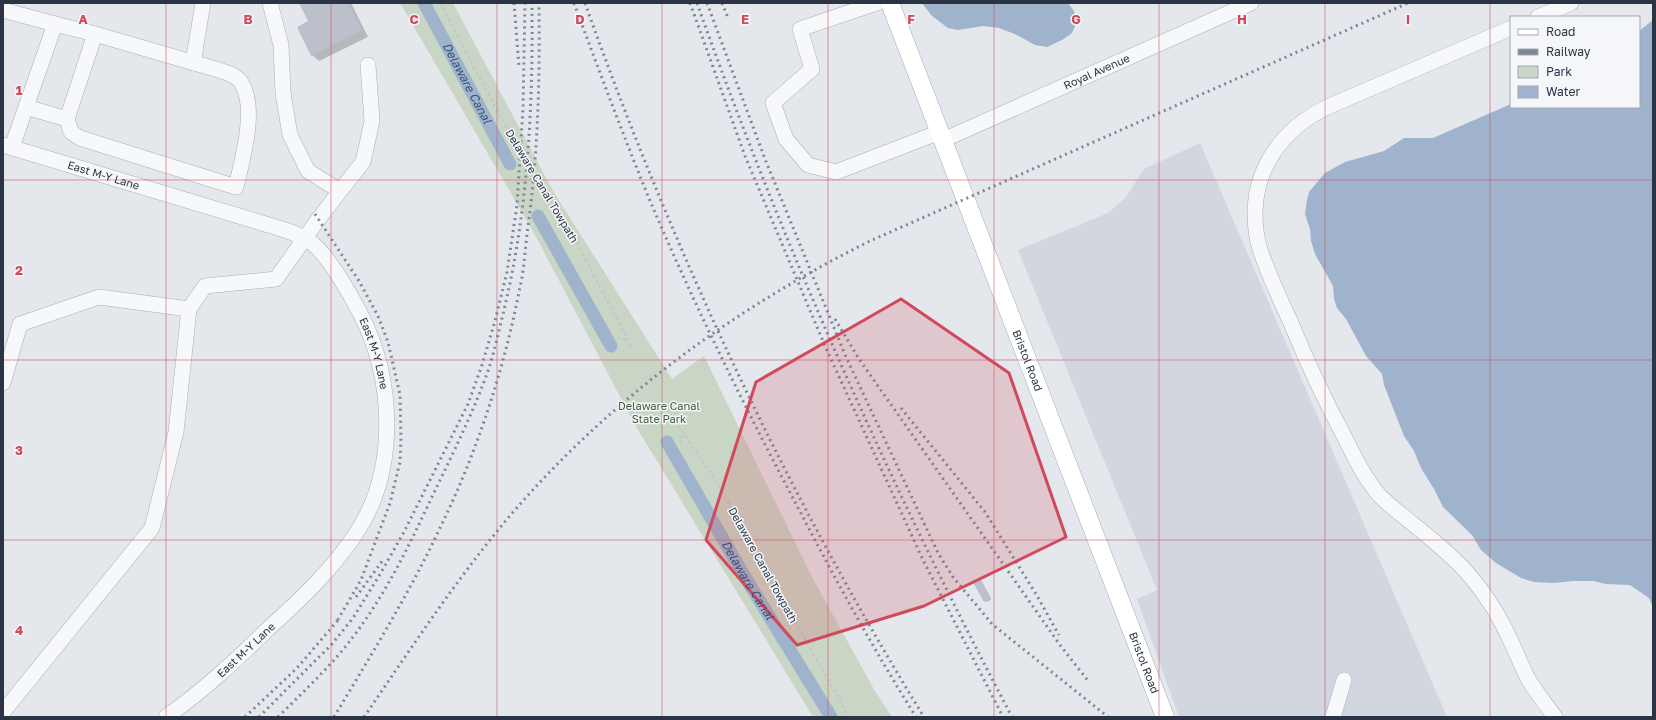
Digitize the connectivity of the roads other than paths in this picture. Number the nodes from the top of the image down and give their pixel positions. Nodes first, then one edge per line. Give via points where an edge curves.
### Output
1 (203, 3) edge
2 (270, 3) edge
3 (877, 3) edge
4 (890, 3) edge
5 (1251, 3) edge
6 (1571, 3) edge
7 (3, 10) edge
8 (1540, 16) edge
9 (55, 24) junction
10 (1510, 28) edge
11 (95, 34) junction
12 (193, 63) junction
13 (368, 65) dead end
14 (26, 107) junction
15 (67, 118) junction
16 (941, 136) junction
17 (7, 146) edge
18 (340, 191) junction
19 (304, 238) junction
20 (189, 309) junction
21 (3, 383) edge
22 (1344, 680) dead end
23 (3, 712) edge
24 (166, 717) edge
25 (1165, 717) edge
26 (1333, 717) edge
27 (1555, 717) edge

1 - 12 street
2 - 18 street via 281,45 283,93 290,136 308,171
3 - 16 street, Royal Avenue via 800,29 812,69 773,103 786,139 808,165 836,172
4 - 16 main road, Bristol Road
5 - 16 street, Royal Avenue
6 - 8 street
7 - 9 street
9 - 11 street
9 - 14 street
10 - 27 street via 1325,108 1304,120 1282,140 1266,166 1258,188 1255,212 1257,236 1264,259 1326,403 1355,458 1380,495 1470,576 1492,605 1526,675
11 - 12 street
11 - 15 street
12 - 15 street via 235,76 242,83 247,95 247,140 236,187 80,138 71,132
13 - 18 street via 372,121 363,162
14 - 15 street
14 - 17 street
16 - 25 main road, Bristol Road
17 - 19 street, East M-Y Lane
18 - 19 street
19 - 20 street via 276,279 205,286
19 - 24 street, East M-Y Lane via 320,250 334,270 362,317 377,354 384,387 387,421 385,451 377,487 358,531 316,584 205,688
20 - 21 street via 99,297 20,324
20 - 23 street via 176,432 152,528
22 - 26 street

